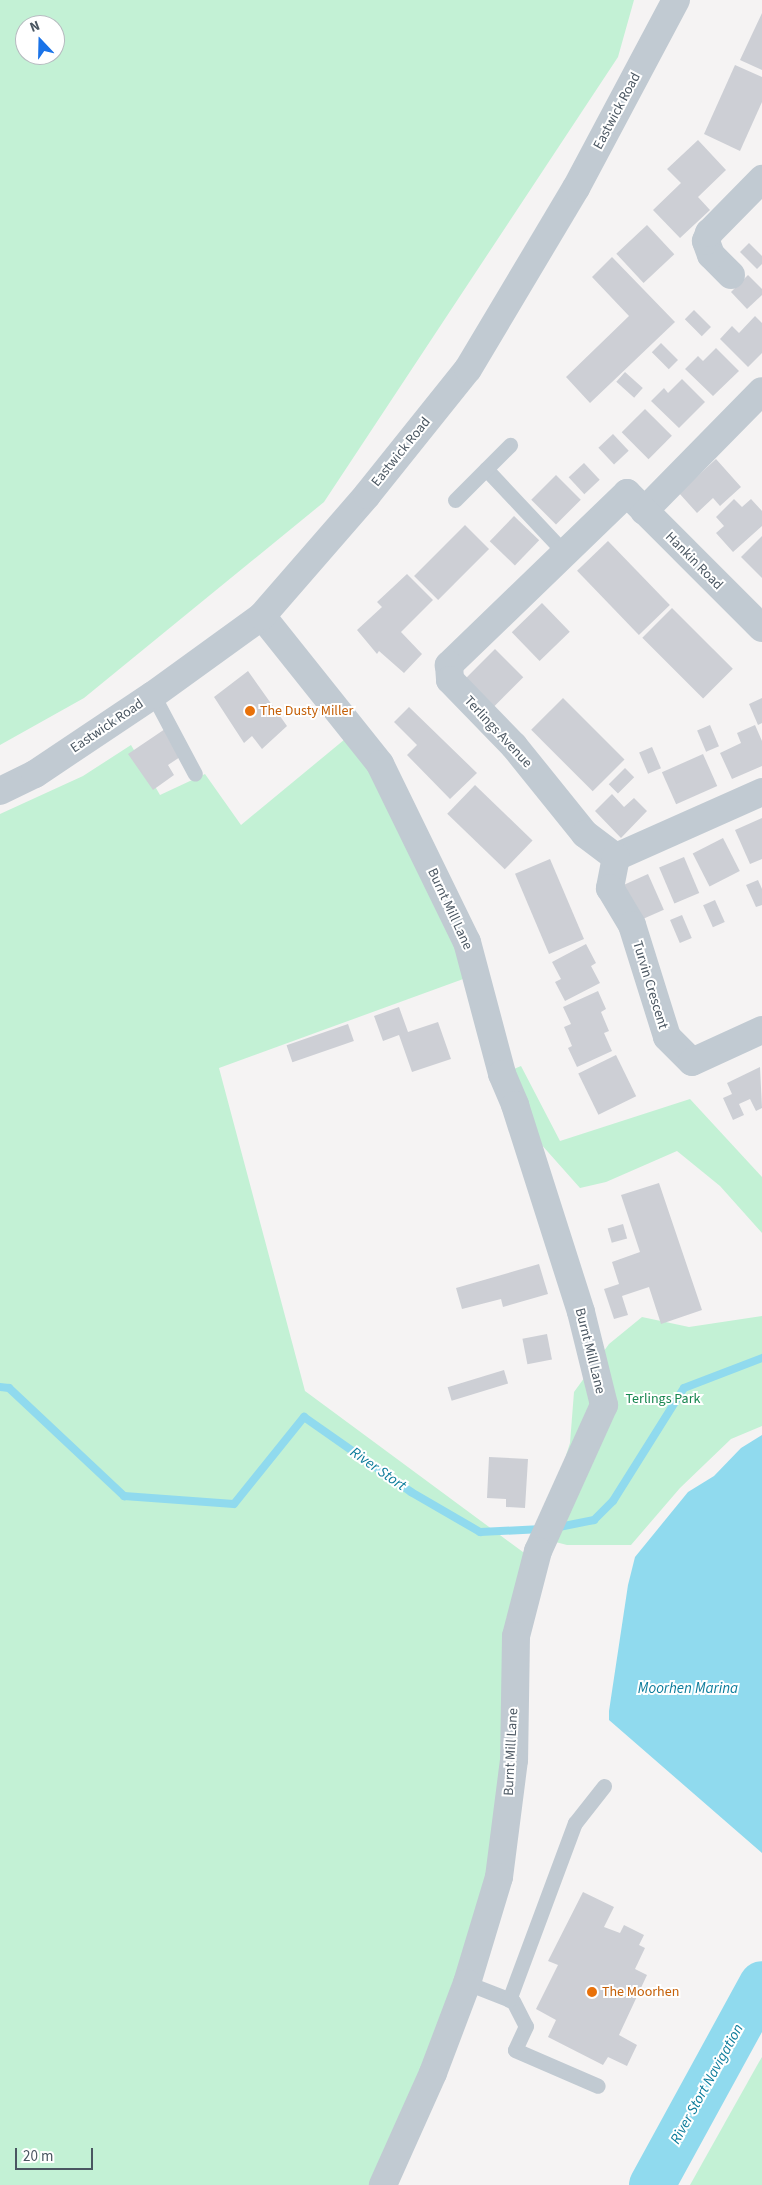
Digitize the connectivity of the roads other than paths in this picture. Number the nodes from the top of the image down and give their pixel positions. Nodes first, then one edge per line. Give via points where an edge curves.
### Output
1 (676, 0) edge
2 (762, 178) edge
3 (731, 275) dead end
4 (762, 390) edge
5 (510, 445) dead end
6 (486, 469) junction
7 (455, 500) dead end
8 (636, 502) junction
9 (564, 552) junction
10 (262, 616) junction
11 (762, 628) edge
12 (153, 695) junction
13 (195, 774) dead end
14 (0, 791) edge
15 (762, 792) edge
16 (616, 857) junction
17 (762, 1030) edge
18 (604, 1786) dead end
19 (467, 1983) junction
20 (510, 2000) junction
21 (598, 2086) dead end
22 (383, 2185) edge

1 - 10 street, Eastwick Road via 576,188 468,370 367,495
2 - 3 street via 706,241 711,255
4 - 8 street, Terlings Avenue
5 - 6 lane
6 - 7 lane
6 - 9 lane
8 - 9 street, Terlings Avenue
8 - 11 street, Hankin Road
9 - 16 street, Terlings Avenue via 449,664 450,680 514,746 585,834
10 - 12 street, Eastwick Road
10 - 19 street, Burnt Mill Lane via 380,764 467,942 502,1074 515,1105 578,1303 604,1405 538,1551 516,1636 514,1760 499,1877
12 - 13 lane
12 - 14 street, Eastwick Road via 35,774
15 - 16 street
16 - 17 street, Turvin Crescent via 610,888 632,925 666,1037 692,1062
18 - 20 lane via 575,1824
19 - 20 lane
19 - 22 street, Burnt Mill Lane via 433,2073
20 - 21 lane via 526,2026 516,2050

